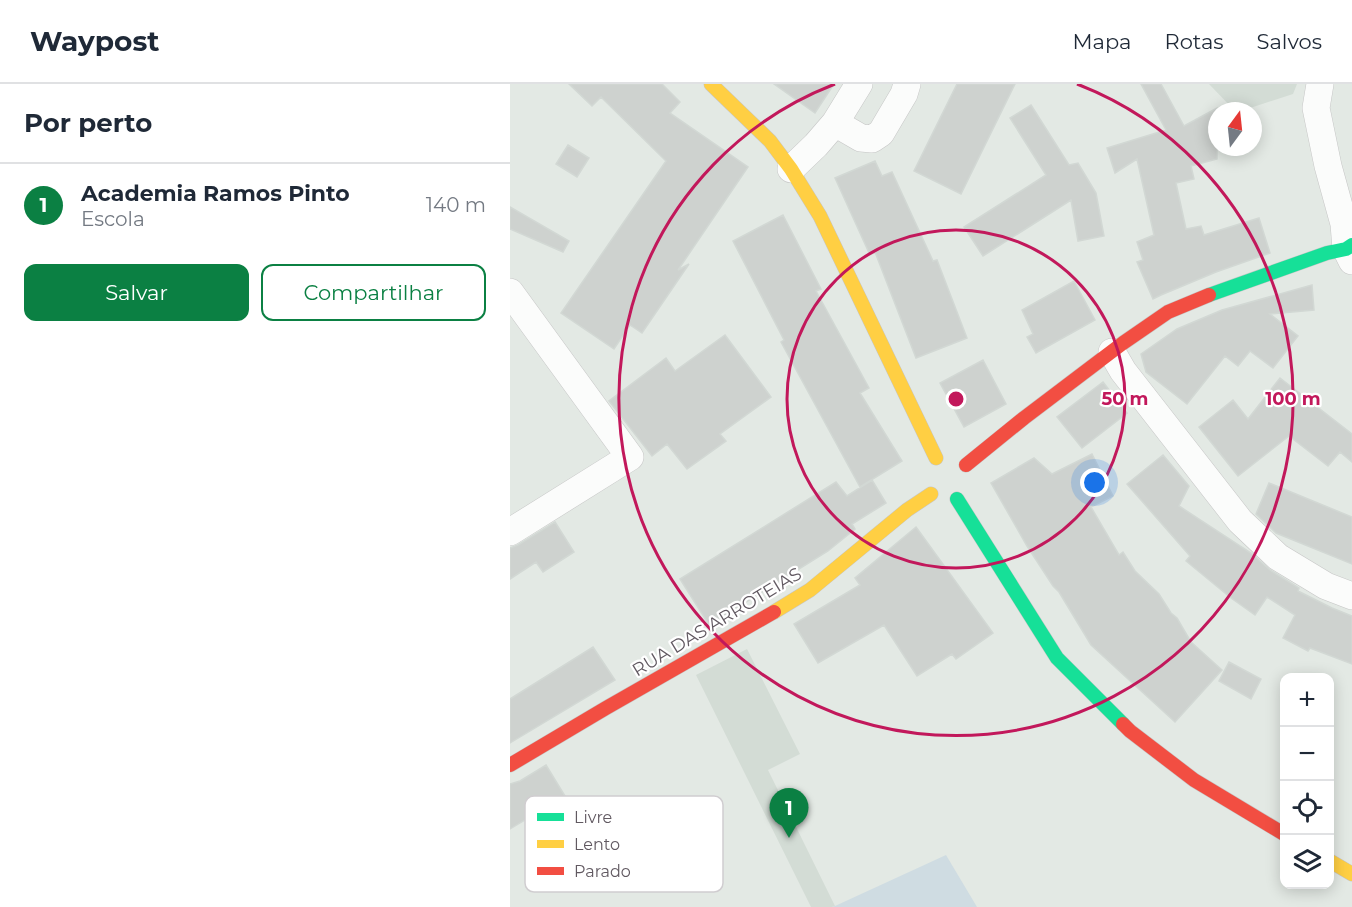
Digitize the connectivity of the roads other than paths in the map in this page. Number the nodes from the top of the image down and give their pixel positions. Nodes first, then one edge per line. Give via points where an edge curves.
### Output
1 (711, 84) edge
2 (859, 84) edge
3 (907, 84) edge
4 (1320, 84) edge
5 (835, 123) junction
6 (791, 169) junction
7 (1350, 252) edge
8 (510, 292) edge
9 (1112, 352) junction
10 (949, 475) junction
11 (510, 532) edge
12 (1352, 596) edge
13 (510, 765) edge
14 (1280, 832) edge
15 (1334, 864) edge
16 (1352, 874) edge

1 - 6 street via 770,141
2 - 5 street
3 - 5 street via 881,133 872,139 861,138
4 - 7 street via 1316,108
5 - 6 street
6 - 10 street via 820,216
7 - 9 street, RUA DAS ARROTEIAS via 1327,253 1222,289 1168,312
8 - 11 street via 630,457
9 - 10 street, RUA DAS ARROTEIAS
9 - 12 street via 1240,521 1278,557 1326,586
10 - 13 street, RUA DAS ARROTEIAS via 810,590
10 - 14 street via 1057,658 1130,731 1194,780
15 - 16 street

